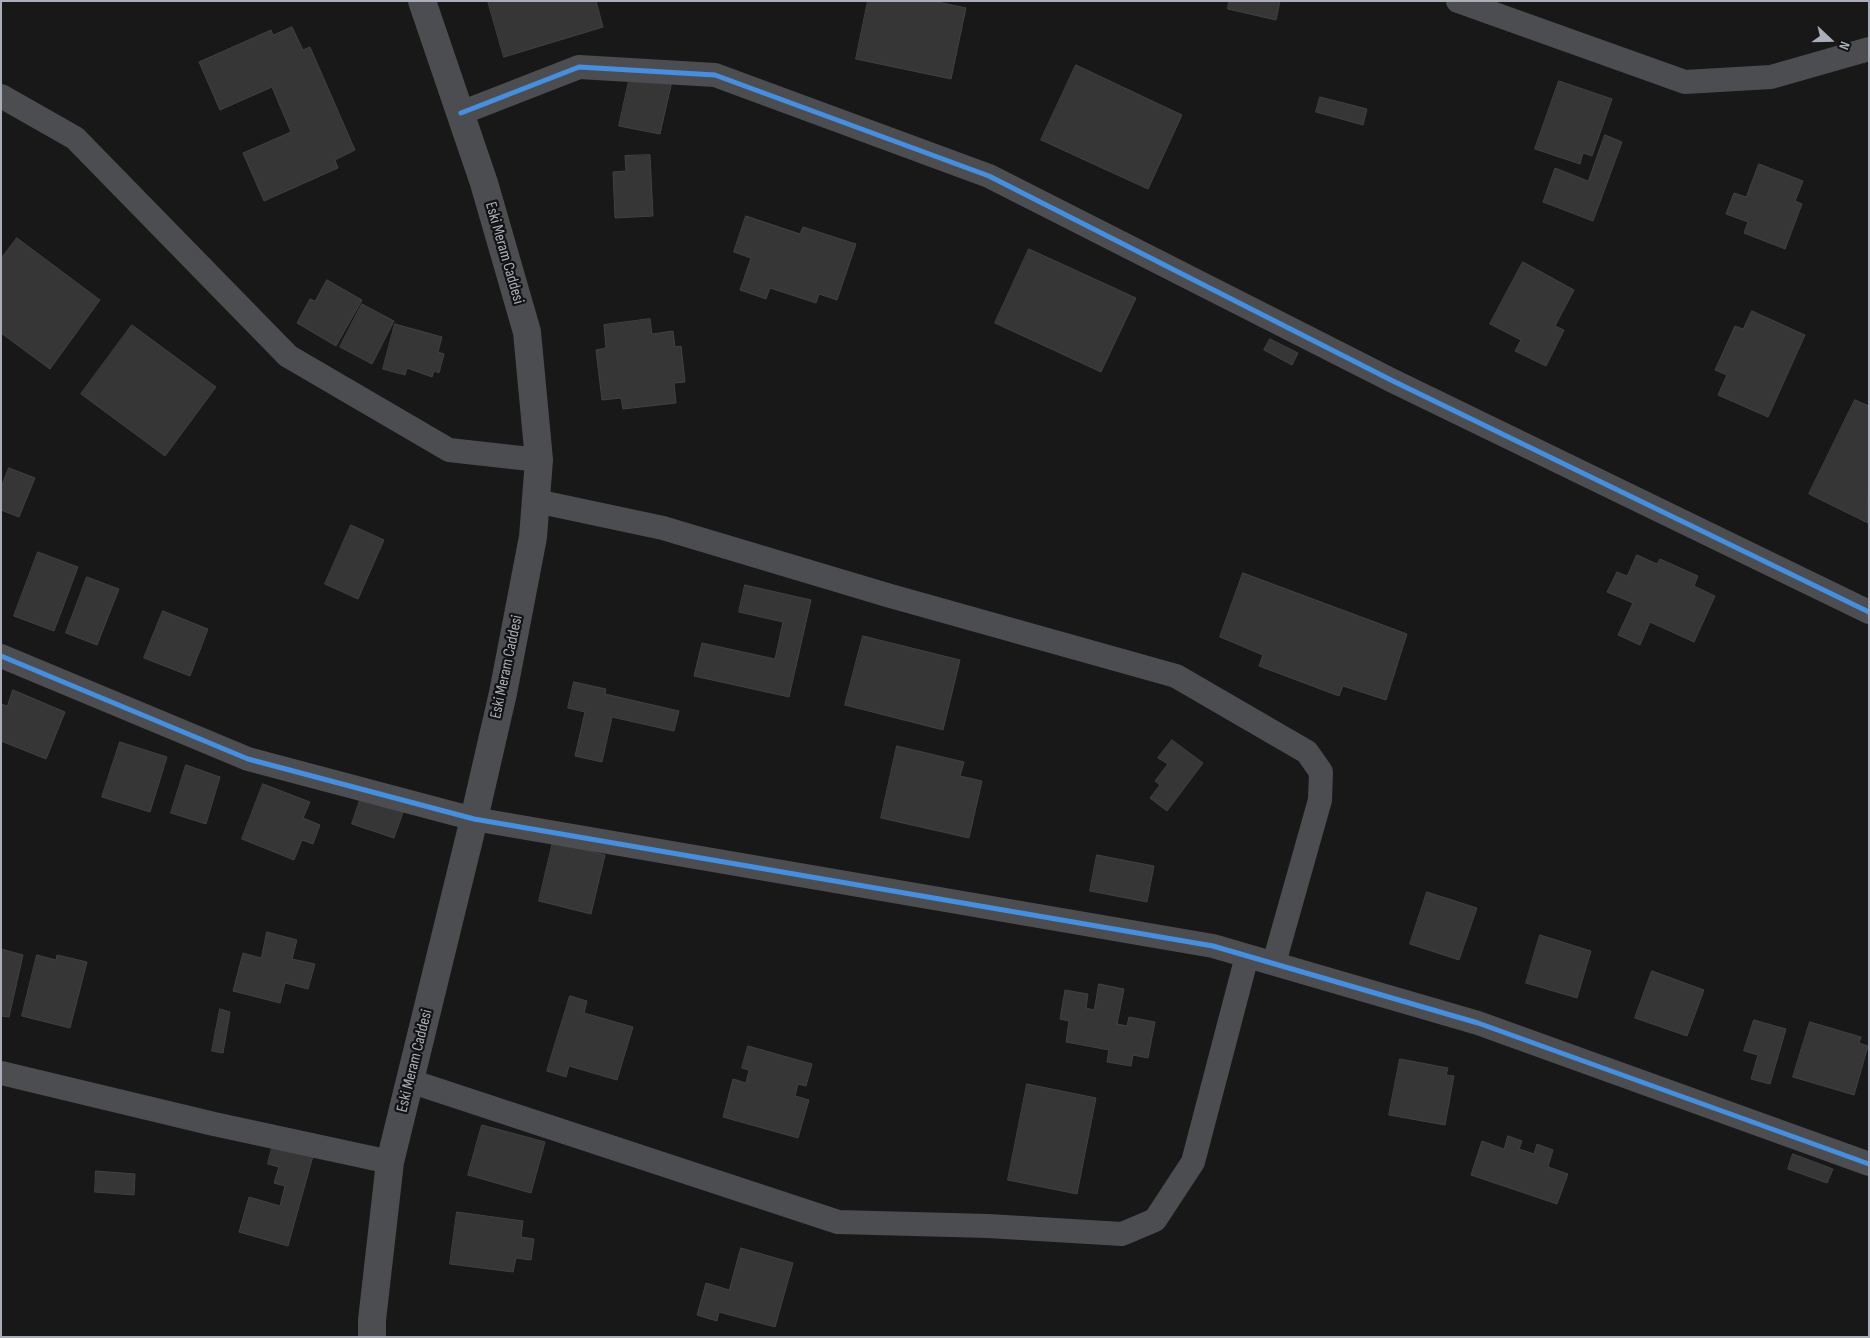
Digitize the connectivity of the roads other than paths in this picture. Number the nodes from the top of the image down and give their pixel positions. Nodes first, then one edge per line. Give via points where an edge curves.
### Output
1 (422, 1) edge
2 (1458, 1) edge
3 (1869, 49) edge
4 (1, 96) edge
5 (461, 113) junction
6 (539, 460) junction
7 (536, 500) junction
8 (1869, 612) edge
9 (1, 656) edge
10 (474, 819) junction
11 (1247, 956) junction
12 (1274, 963) junction
13 (1, 1073) edge
14 (410, 1081) junction
15 (390, 1162) junction
16 (1869, 1164) edge
17 (372, 1337) edge

1 - 5 street, Eski Meram Caddesi
2 - 3 street via 1685,82 1771,77
4 - 6 street via 74,138 288,356 449,450
5 - 6 street, Eski Meram Caddesi via 527,332
5 - 8 street via 579,67 715,75 989,176 1393,381
6 - 7 street, Eski Meram Caddesi
7 - 10 street, Eski Meram Caddesi via 533,537
7 - 12 street via 663,528 886,595 1176,676 1307,752 1321,772 1320,800
9 - 10 street via 248,759
10 - 11 street via 1213,946
10 - 14 street, Eski Meram Caddesi
11 - 12 street
11 - 14 street via 1193,1162 1155,1220 1122,1234 838,1222
12 - 16 street via 1478,1023
13 - 15 street
14 - 15 street, Eski Meram Caddesi
15 - 17 street, Eski Meram Caddesi

